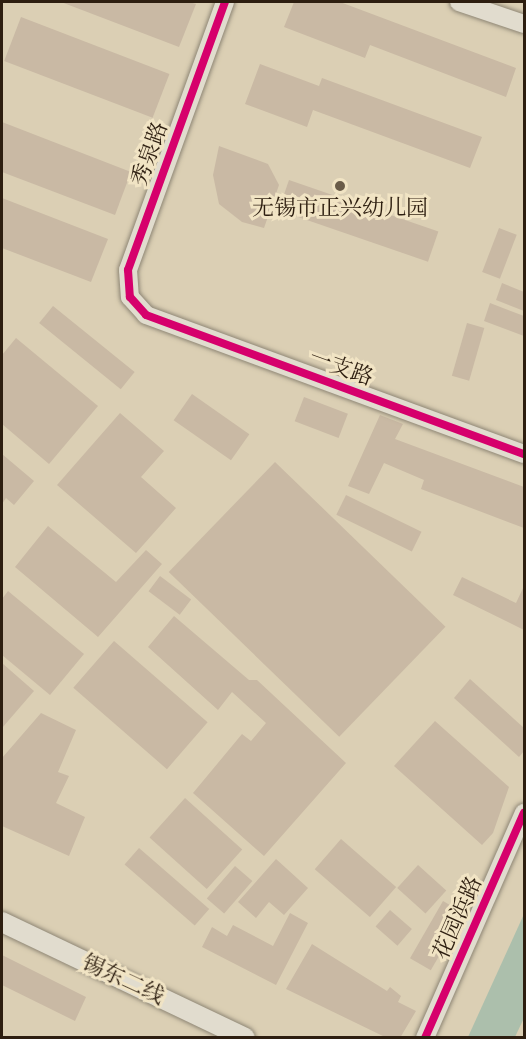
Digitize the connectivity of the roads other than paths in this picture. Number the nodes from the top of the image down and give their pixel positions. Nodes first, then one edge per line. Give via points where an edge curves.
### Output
1 (225, 2) edge
2 (459, 2) edge
3 (525, 24) edge
4 (146, 315) joint
5 (525, 454) edge
6 (525, 813) edge
7 (2, 922) edge
8 (244, 1038) edge
9 (425, 1038) edge

1 - 4 street, 秀泉路 via 128,270 129,297
2 - 3 street
4 - 5 street, 一支路
6 - 9 street, 花园浜路
7 - 8 main road, 锡东二线

